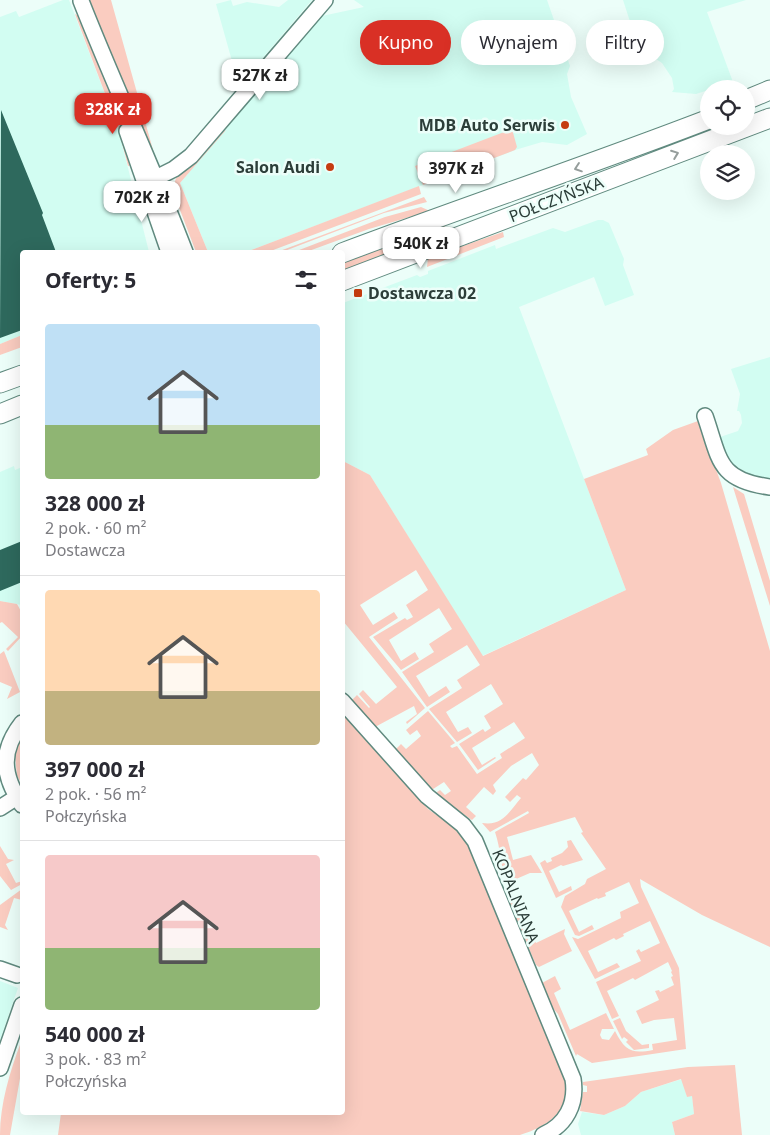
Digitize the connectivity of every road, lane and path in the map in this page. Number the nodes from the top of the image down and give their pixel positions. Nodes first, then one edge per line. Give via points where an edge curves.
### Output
1 (325, 0) edge
2 (81, 1) edge
3 (770, 90) edge
4 (755, 96) edge
5 (770, 118) edge
6 (700, 122) edge
7 (151, 182) junction
8 (168, 250) edge
9 (184, 250) edge
10 (345, 252) edge
11 (345, 280) edge
12 (20, 376) edge
13 (0, 383) edge
14 (20, 406) edge
15 (0, 414) edge
16 (705, 416) dead end
17 (770, 487) edge
18 (345, 704) edge
19 (20, 725) edge
20 (20, 801) edge
21 (0, 808) edge
22 (0, 969) edge
23 (17, 975) dead end
24 (20, 1011) edge
25 (0, 1068) edge
26 (543, 1135) edge

1 - 7 street via 191,156
2 - 7 street
3 - 4 main road
11 -> 5 main road, POŁCZYŃSKA
6 -> 10 main road, POŁCZYŃSKA
7 - 8 street
7 - 9 street
12 - 13 main road
14 - 15 main road
16 - 17 street via 720,464 741,480
18 - 26 street, KOPALNIANA via 433,803 463,825 475,841 573,1079 574,1093 569,1113 560,1125
19 - 20 street via 5,741 0,761 4,776
20 - 21 street
22 - 23 street
24 - 25 street

